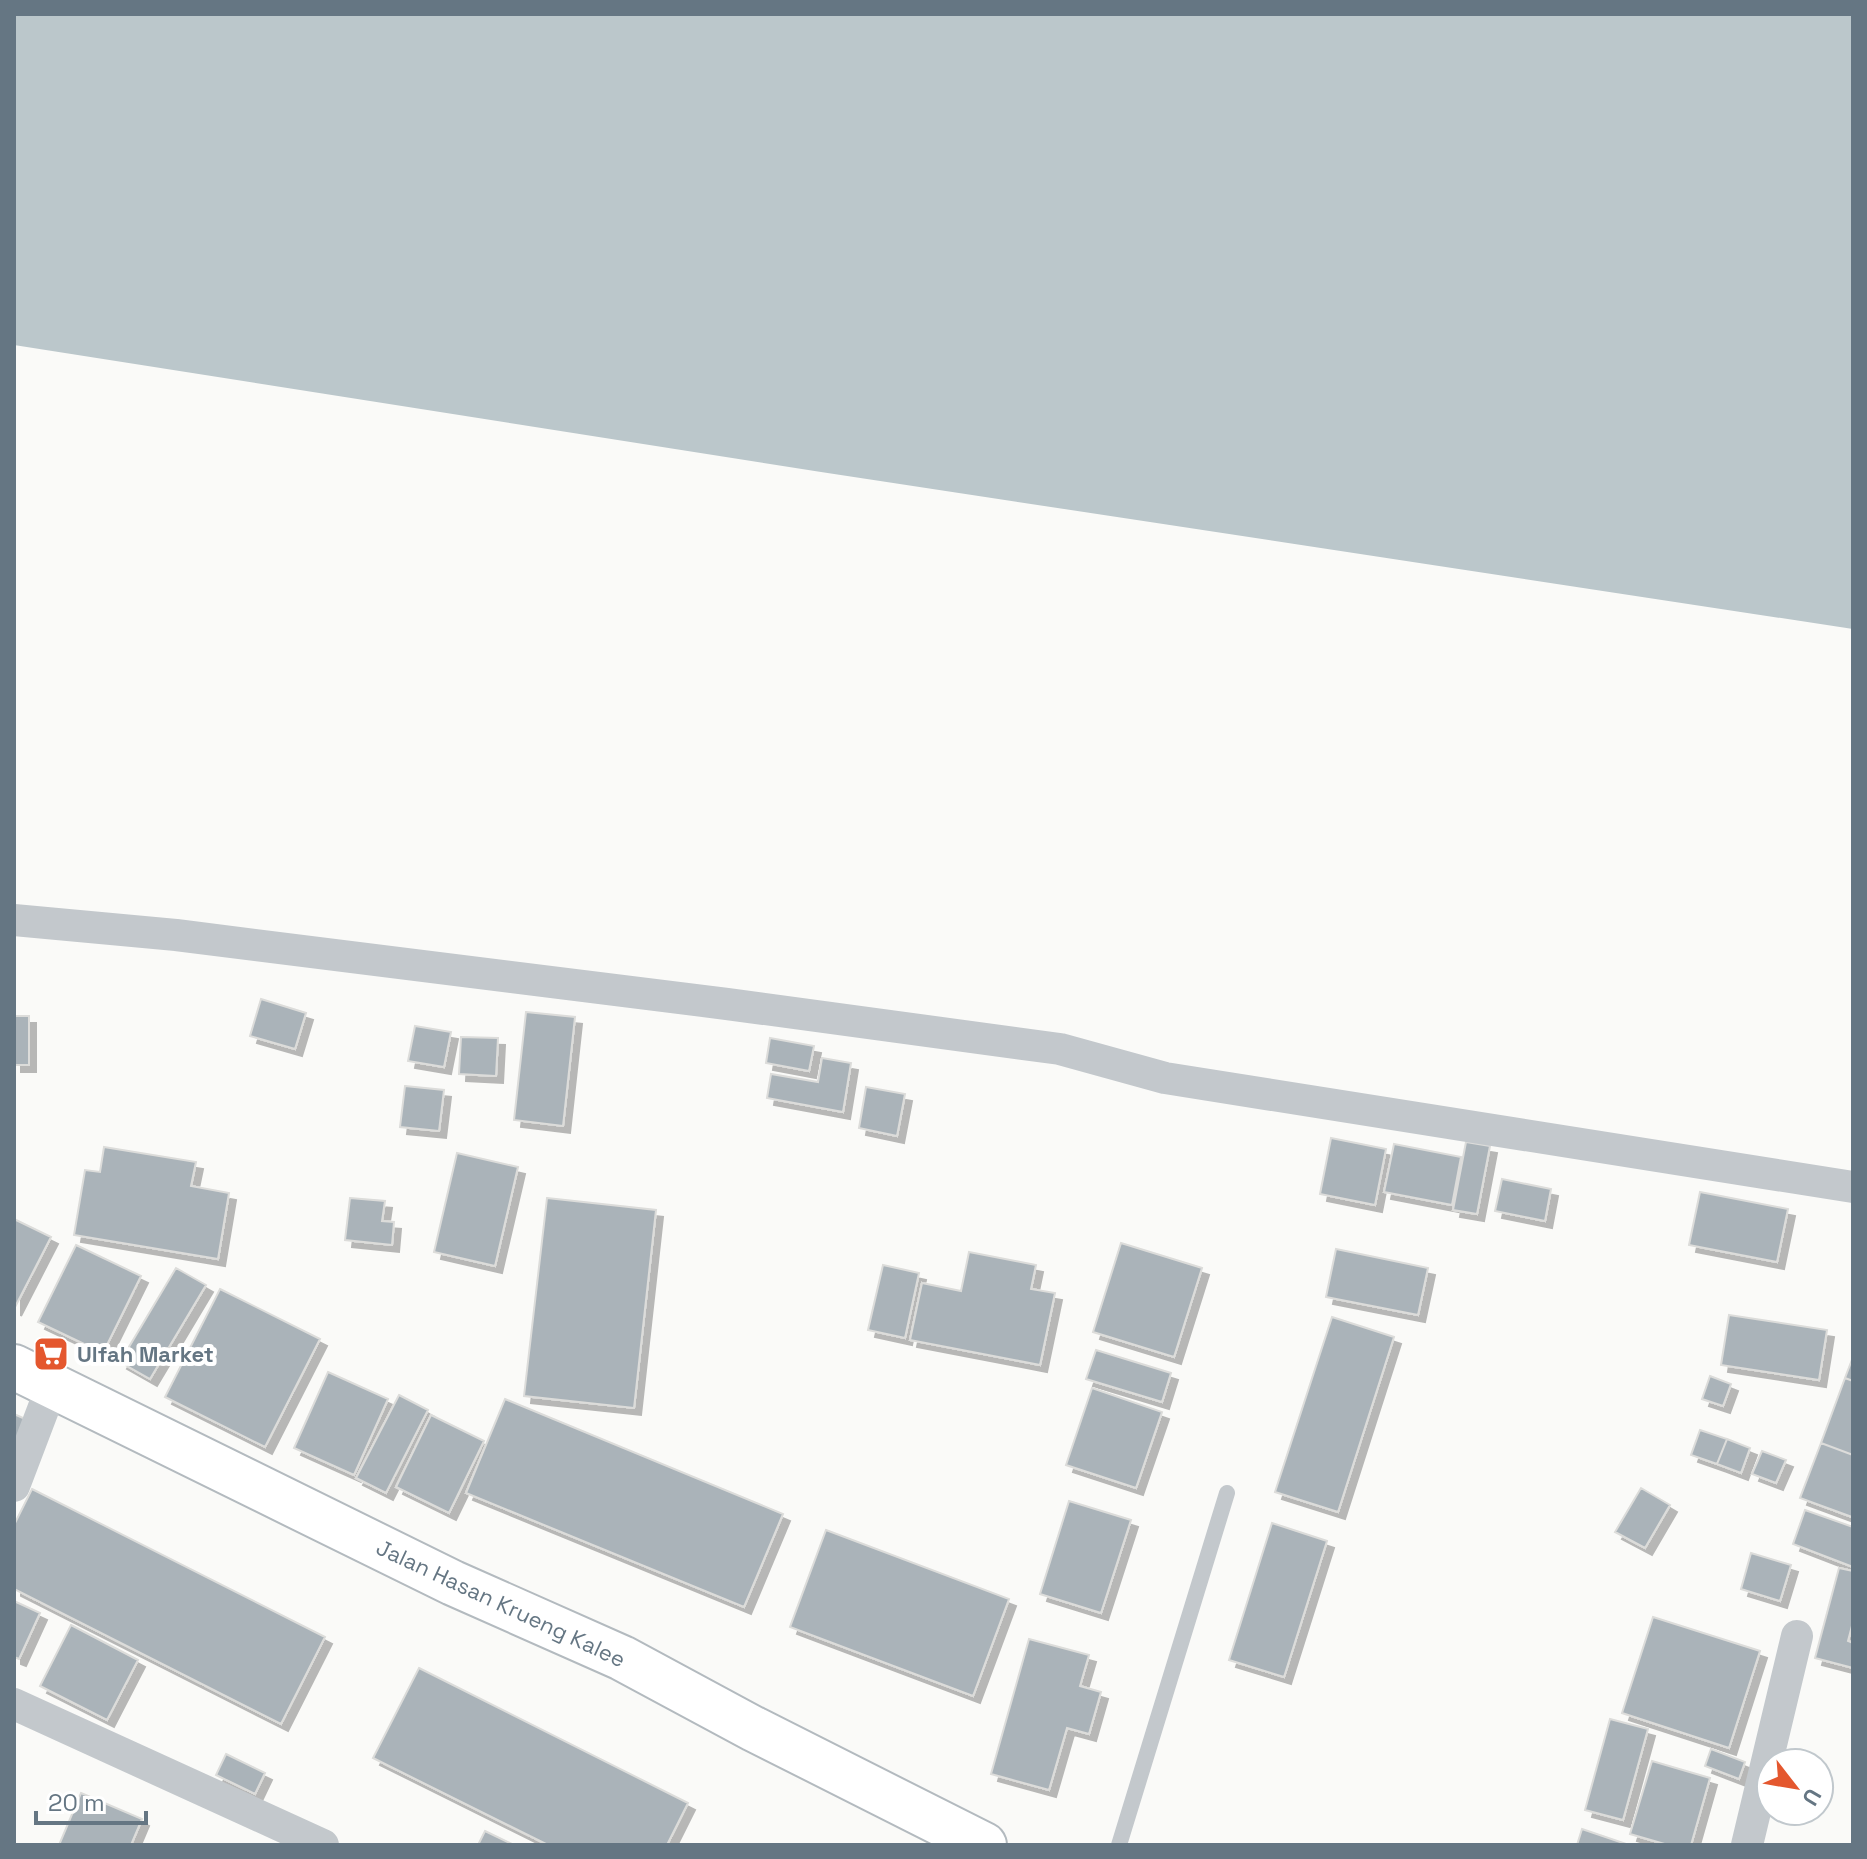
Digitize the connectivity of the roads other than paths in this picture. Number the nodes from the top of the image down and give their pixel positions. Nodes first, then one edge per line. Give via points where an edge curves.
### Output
1 (14, 920) edge
2 (1853, 1187) edge
3 (33, 1377) edge
4 (14, 1486) edge
5 (1227, 1493) dead end
6 (1797, 1636) dead end
7 (14, 1704) edge
8 (323, 1845) edge
9 (984, 1845) edge
10 (1119, 1845) edge
11 (1747, 1845) edge

1 - 2 street via 176,935 1060,1049 1165,1078
3 - 4 street
3 - 9 street, Jalan Hasan Krueng Kalee via 453,1583 622,1658
5 - 10 lane
6 - 11 street
7 - 8 street

